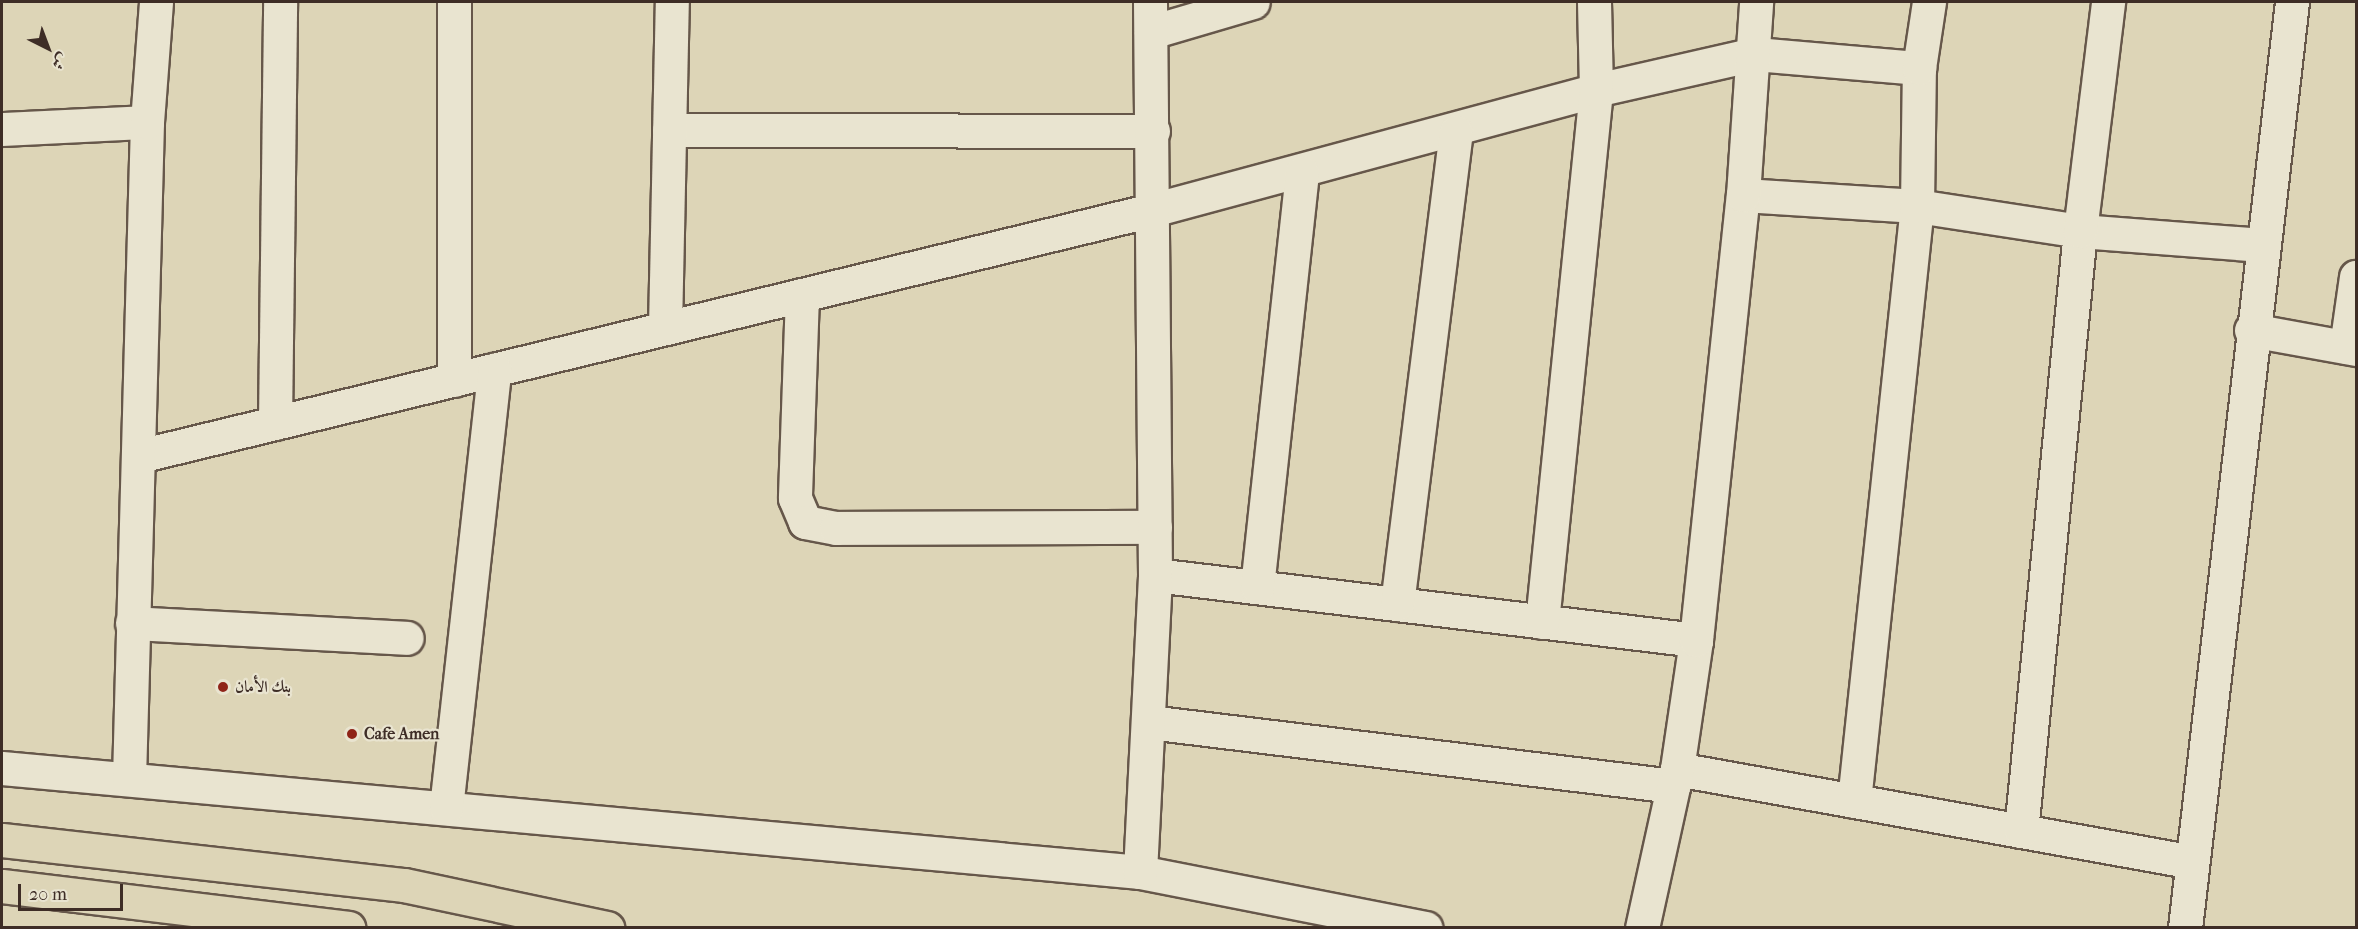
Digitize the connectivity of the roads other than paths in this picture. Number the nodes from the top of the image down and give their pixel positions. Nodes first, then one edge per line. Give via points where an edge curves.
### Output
1 (156, 2) edge
2 (280, 2) edge
3 (454, 2) edge
4 (672, 2) edge
5 (1253, 2) edge
6 (1594, 2) edge
7 (1756, 2) edge
8 (1929, 2) edge
9 (2108, 2) edge
10 (2292, 2) edge
11 (1150, 16) edge
12 (1755, 54) junction
13 (1919, 68) junction
14 (1596, 90) junction
15 (147, 122) junction
16 (2, 129) edge
17 (669, 130) junction
18 (1153, 131) junction
19 (1456, 132) junction
20 (1302, 172) junction
21 (1743, 195) junction
22 (1917, 206) junction
23 (1156, 209) junction
24 (2079, 231) junction
25 (2262, 245) junction
26 (2356, 277) edge
27 (802, 295) junction
28 (665, 328) junction
29 (2251, 330) junction
30 (2351, 348) edge
31 (494, 370) junction
32 (454, 380) junction
33 (275, 423) junction
34 (139, 456) junction
35 (1155, 527) junction
36 (1155, 575) junction
37 (1257, 587) junction
38 (1397, 604) junction
39 (1542, 622) junction
40 (132, 623) junction
41 (407, 638) dead end
42 (1696, 640) junction
43 (1149, 722) junction
44 (2, 768) edge
45 (1675, 777) junction
46 (129, 779) junction
47 (1854, 801) junction
48 (446, 808) junction
49 (2021, 831) junction
50 (2, 840) edge
51 (2188, 861) junction
52 (1140, 872) junction
53 (2, 886) edge
54 (348, 927) edge
55 (608, 927) edge
56 (1426, 927) edge
57 (1642, 927) edge
58 (2185, 927) edge

1 - 15 street
2 - 33 street
3 - 32 street
4 - 17 street
5 - 11 street
6 - 14 street
7 - 12 street
8 - 13 street
9 - 24 street
10 - 25 street
11 - 18 street
12 - 13 street
12 - 14 street
12 - 21 street
13 - 22 street
14 - 19 street
14 - 39 street
15 - 16 street
15 - 34 street
17 - 18 street
17 - 28 street
18 - 23 street
19 - 20 street
19 - 38 street
20 - 23 street
20 - 37 street
21 - 22 street
21 - 42 street
22 - 24 street
22 - 47 street
23 - 27 street
23 - 35 street
24 - 25 street
24 - 49 street
25 - 29 street
26 - 30 street
27 - 28 street
27 - 35 street via 795,498 805,522 836,528
28 - 31 street
29 - 30 street
29 - 51 street
31 - 32 street
31 - 48 street
32 - 33 street
33 - 34 street
34 - 40 street
35 - 36 street
36 - 37 street
36 - 43 street
37 - 38 street
38 - 39 street
39 - 42 street
40 - 41 street
40 - 46 street
42 - 45 street
43 - 45 street
43 - 52 street
44 - 46 street
45 - 47 street
45 - 57 street
46 - 48 street
47 - 49 street
48 - 52 street
49 - 51 street
50 - 55 highway via 404,885
51 - 58 street
52 - 56 street
53 - 54 highway

